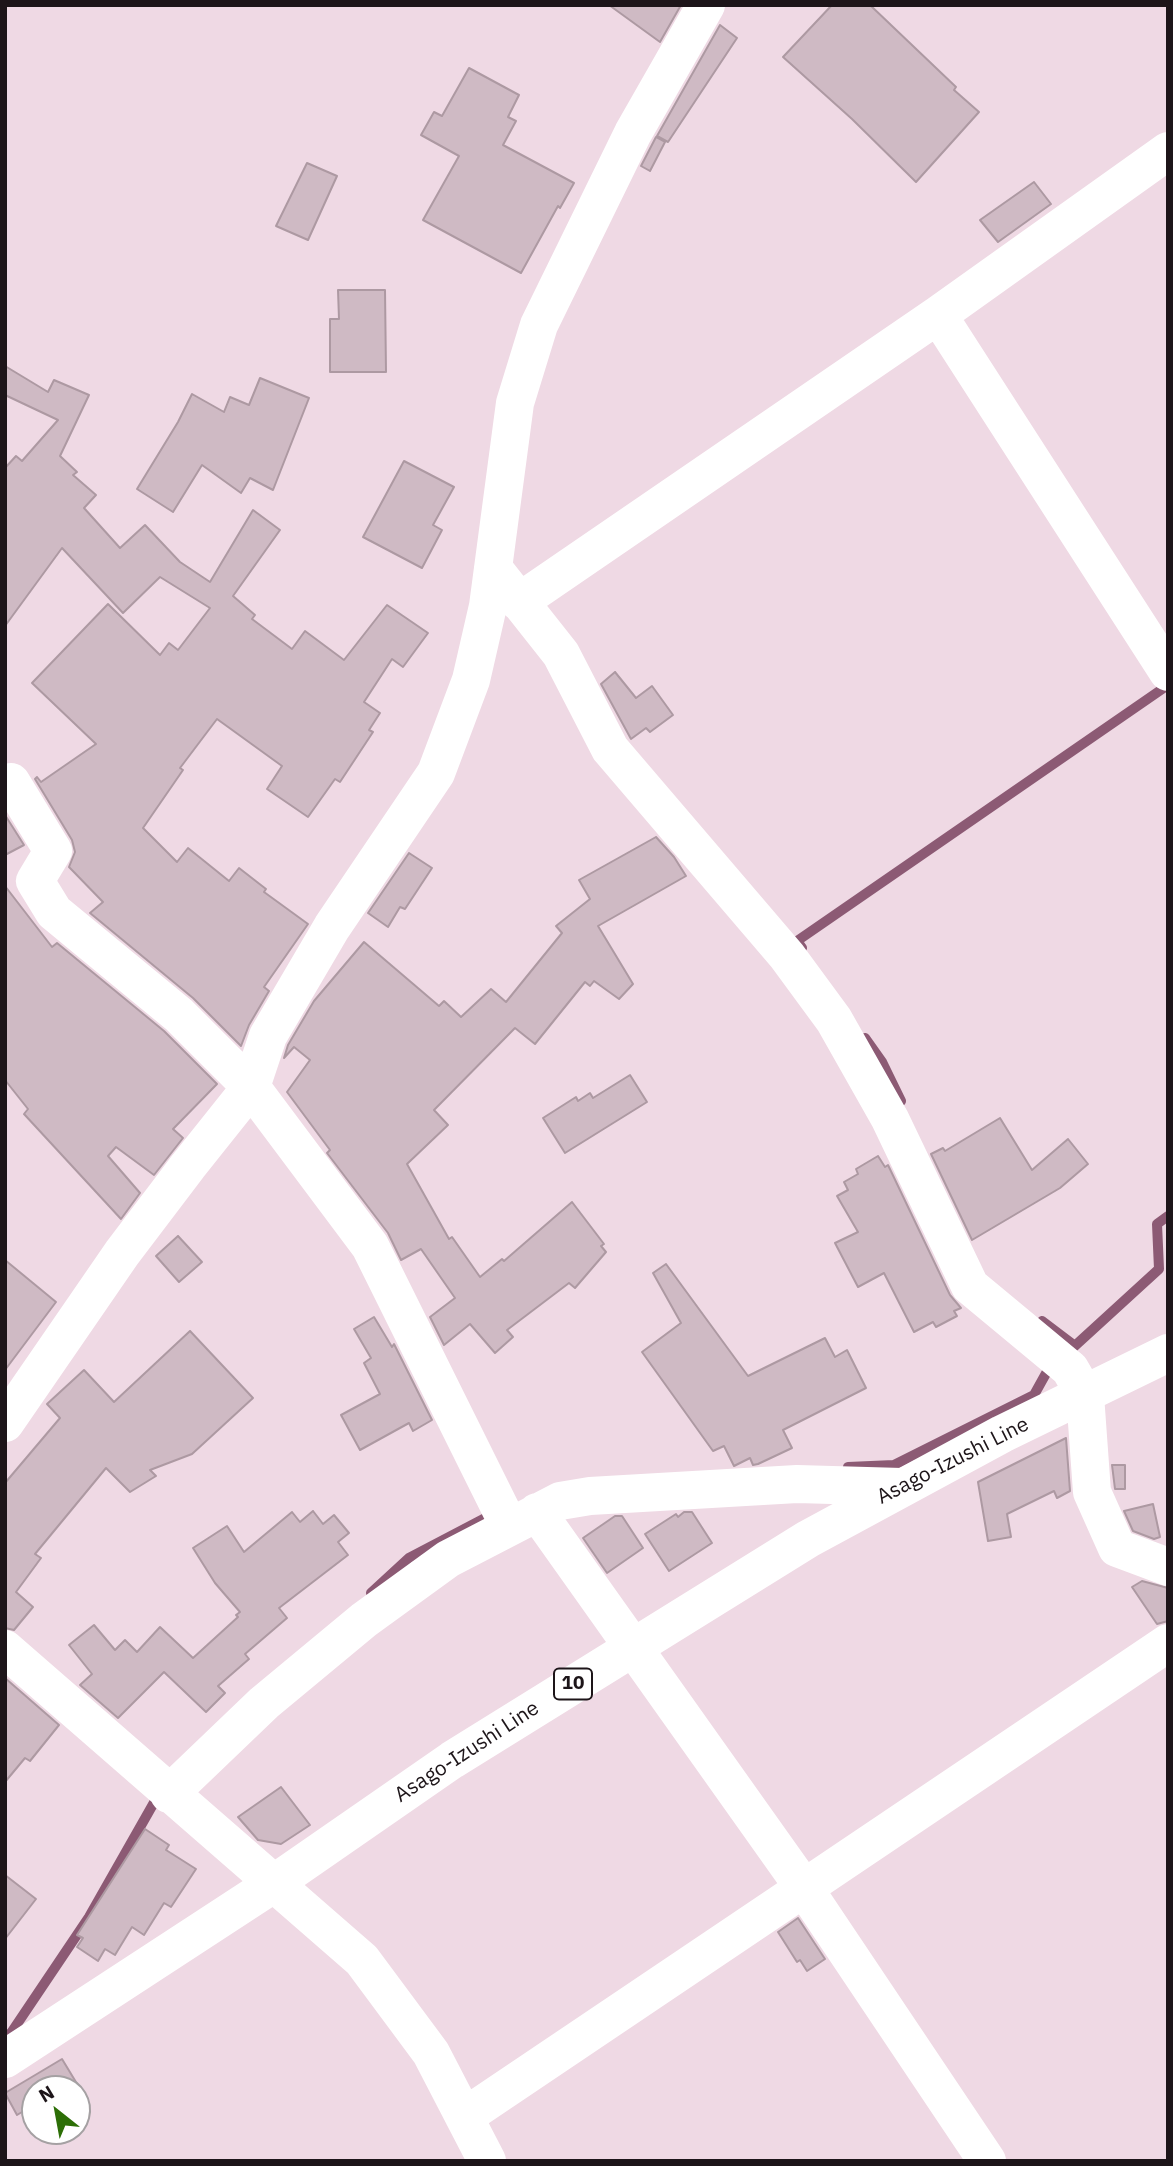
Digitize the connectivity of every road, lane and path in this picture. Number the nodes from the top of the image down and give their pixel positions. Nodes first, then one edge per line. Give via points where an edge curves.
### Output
1 (706, 5) edge
2 (1168, 151) edge
3 (938, 316) junction
4 (493, 568) junction
5 (519, 602) junction
6 (1168, 672) edge
7 (5, 784) edge
8 (251, 1087) junction
9 (1168, 1353) edge
10 (1085, 1395) junction
11 (5, 1423) edge
12 (902, 1487) junction
13 (523, 1519) junction
14 (1168, 1567) edge
15 (1168, 1643) edge
16 (633, 1646) junction
17 (5, 1649) edge
18 (169, 1794) junction
19 (273, 1884) junction
20 (804, 1888) junction
21 (5, 2059) edge
22 (464, 2117) junction
23 (487, 2161) edge
24 (987, 2161) edge

1 - 4 street via 633,133 539,325 515,403
2 - 3 street
3 - 5 street
3 - 6 street
4 - 5 street
4 - 8 street via 471,680 436,773 332,927 268,1036
5 - 10 street via 561,654 610,749 788,956 834,1020 890,1119 970,1286 1070,1369
7 - 8 street via 11,782 53,852 35,881 54,912 179,1015
8 - 11 street via 122,1253
8 - 13 street via 370,1246
9 - 10 street, Asago-Izushi Line / 10
10 - 12 street, Asago-Izushi Line / 10
10 - 14 street via 1091,1492 1107,1529 1117,1548
12 - 13 street via 797,1484 590,1496 560,1501
12 - 16 street, Asago-Izushi Line / 10 via 807,1539
13 - 16 street
13 - 18 street via 448,1559 364,1620 264,1703
15 - 20 street
16 - 19 street, Asago-Izushi Line / 10 via 452,1760
16 - 20 street
17 - 18 street
18 - 19 street
19 - 21 street, Asago-Izushi Line / 10
19 - 22 street via 362,1960 431,2053
20 - 22 street
20 - 24 street
22 - 23 street

